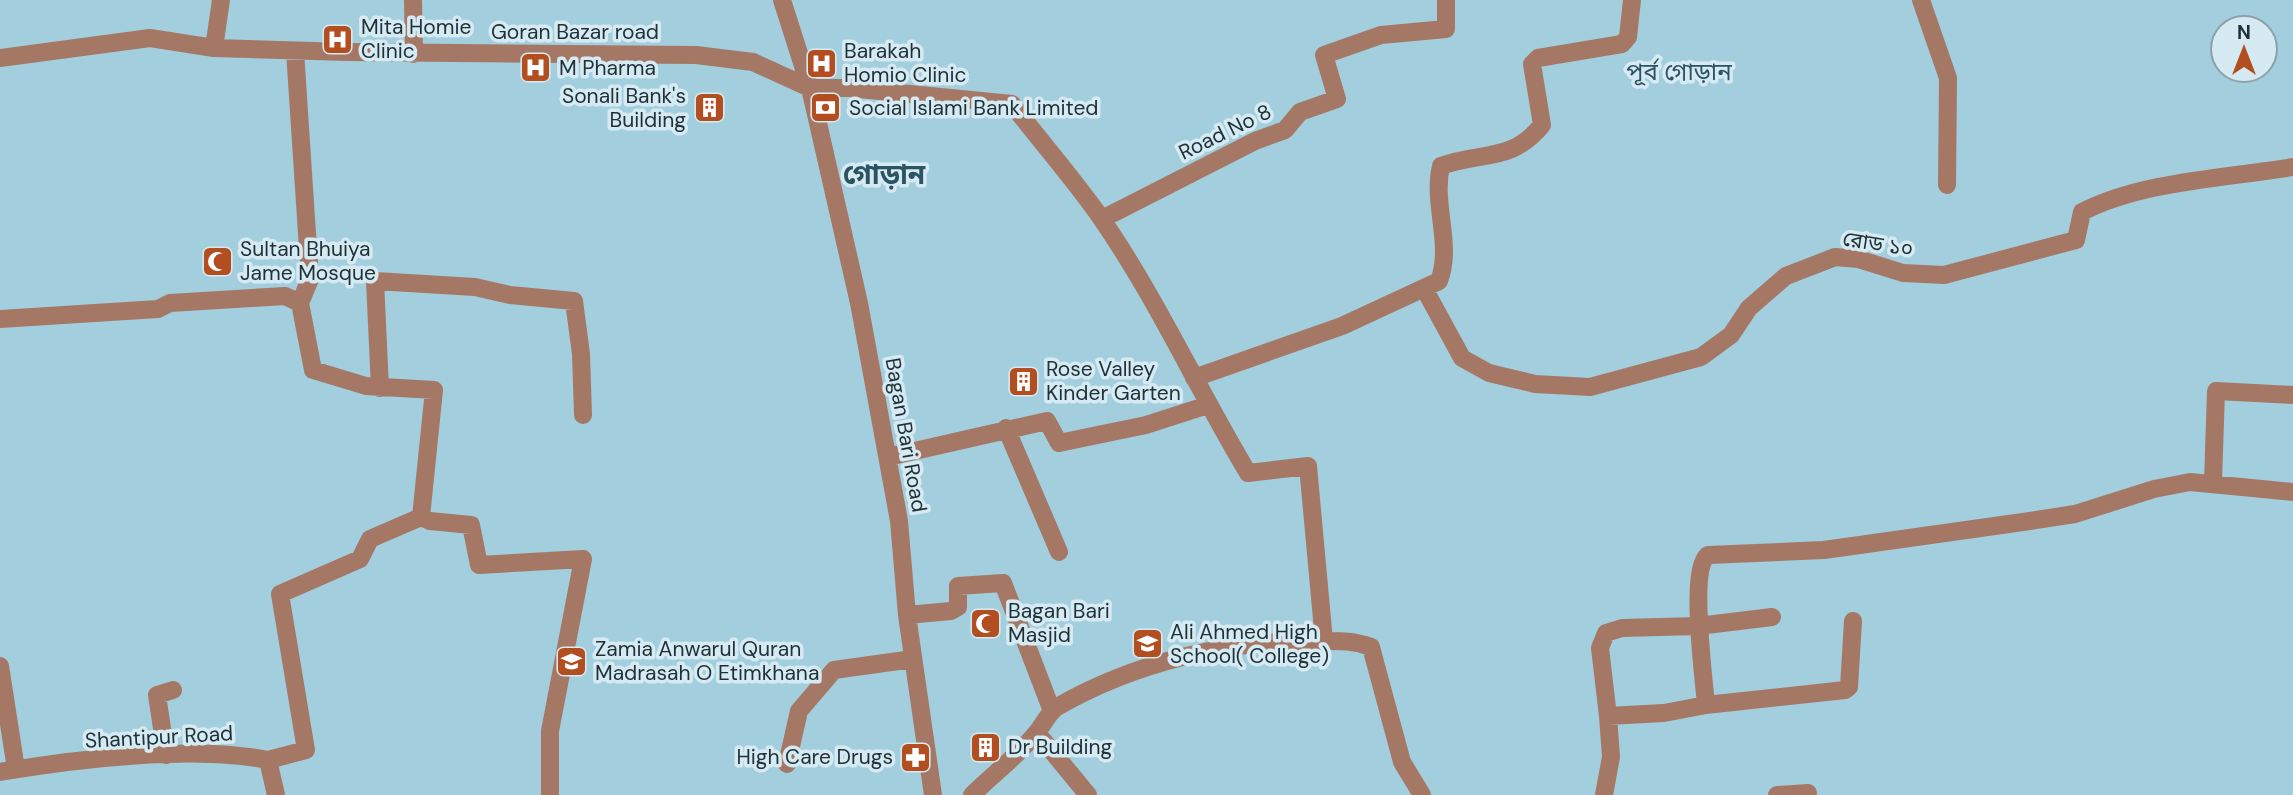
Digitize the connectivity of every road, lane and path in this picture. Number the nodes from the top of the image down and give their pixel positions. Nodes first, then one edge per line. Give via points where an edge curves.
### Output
1 (221, 0) edge
2 (414, 0) edge
3 (782, 0) edge
4 (1446, 0) edge
5 (1632, 0) edge
6 (1922, 0) edge
7 (214, 48) junction
8 (295, 51) junction
9 (414, 54) junction
10 (0, 58) edge
11 (810, 88) junction
12 (2293, 167) edge
13 (1947, 185) dead end
14 (1102, 219) junction
15 (1425, 290) junction
16 (300, 303) junction
17 (0, 319) edge
18 (1194, 378) junction
19 (380, 388) junction
20 (2293, 395) edge
21 (1208, 405) junction
22 (583, 415) dead end
23 (1006, 428) junction
24 (888, 457) junction
25 (2213, 482) junction
26 (2293, 492) edge
27 (421, 517) junction
28 (1059, 552) dead end
29 (907, 615) junction
30 (1772, 617) dead end
31 (1853, 621) dead end
32 (1698, 626) junction
33 (1324, 641) junction
34 (914, 659) junction
35 (0, 666) edge
36 (1, 688) edge
37 (173, 690) dead end
38 (1706, 705) junction
39 (1052, 711) junction
40 (1608, 716) junction
41 (1037, 733) junction
42 (166, 755) junction
43 (268, 760) junction
44 (787, 764) dead end
45 (8, 770) edge
46 (1808, 793) edge
47 (276, 795) edge
48 (550, 795) edge
49 (933, 795) edge
50 (972, 795) edge
51 (1088, 795) edge
52 (1422, 795) edge
53 (1604, 795) edge
54 (1777, 795) edge

1 - 7 street
2 - 9 street
3 - 11 street, Bagan Bari Road
4 - 14 street, Road No 8 via 1446,29 1381,36 1324,55 1337,99 1300,112 1285,130
5 - 15 street via 1628,37 1622,44 1538,58 1532,64 1542,125 1535,134 1513,151 1441,166 1443,272 1439,281
6 - 13 street via 1948,78
7 - 8 street, Goran Bazar road
7 - 10 street, Goran Bazar road via 150,38
8 - 9 street, Goran Bazar road
8 - 16 street via 310,279
9 - 11 street, Goran Bazar road via 696,55 752,62
11 - 14 street via 1012,104
11 - 24 street, Bagan Bari Road
12 - 15 street, রোড ১০ via 2156,188 2099,203 2082,212 2076,240 1944,275 1903,272 1835,257 1786,276 1749,308 1731,335 1700,357 1590,387 1535,384 1489,373 1462,358
14 - 18 street via 1166,322
15 - 18 street via 1342,326
16 - 17 street via 285,296
16 - 19 street via 313,370
18 - 21 street
19 - 22 street via 375,281 475,286 510,295 574,301
19 - 27 street via 434,390
20 - 25 street via 2216,391
21 - 23 street via 1146,425 1059,443 1047,421
21 - 33 street via 1248,473 1308,466
23 - 24 street
23 - 28 street
24 - 29 street, Bagan Bari Road via 900,521
25 - 26 street
25 - 32 street via 2154,489 2075,514 2024,522 1824,550 1713,553 1701,565
27 - 43 street via 370,539 360,559 280,594 306,750
27 - 48 street via 430,522 471,525 480,565 583,559 550,731
29 - 34 street, Bagan Bari Road
29 - 39 street via 951,611 958,607 958,586 1003,583
30 - 32 street
31 - 38 street via 1849,687 1845,690
32 - 38 street
32 - 40 street via 1622,628 1606,634 1600,648
33 - 39 street via 1241,645 1166,662 1110,682
33 - 52 street via 1357,642 1371,648 1402,762
34 - 44 street via 834,670 799,712
34 - 49 street, Bagan Bari Road
35 - 36 street
36 - 45 street
37 - 42 street via 157,695
38 - 40 street
39 - 41 street
40 - 53 street via 1611,757
41 - 50 street
41 - 51 street
42 - 43 street, Shantipur Road via 243,755
42 - 45 street, Shantipur Road
43 - 47 street
46 - 54 street

